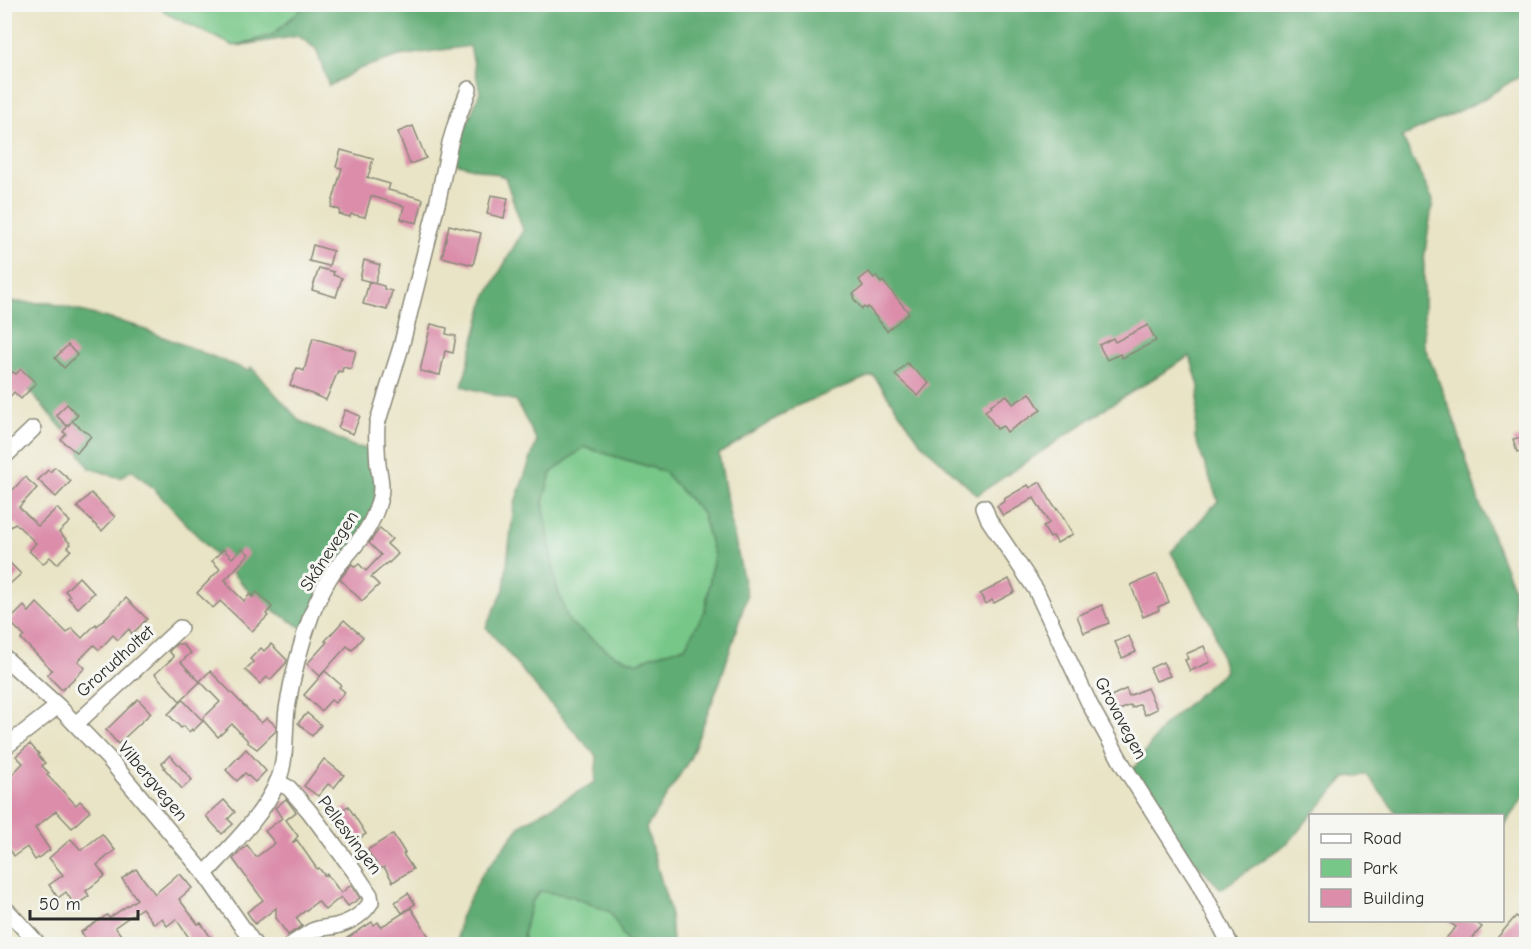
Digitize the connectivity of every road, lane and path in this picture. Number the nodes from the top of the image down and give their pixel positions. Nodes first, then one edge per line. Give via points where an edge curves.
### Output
1 (469, 89) dead end
2 (33, 429) dead end
3 (4, 457) edge
4 (984, 507) dead end
5 (180, 628) dead end
6 (4, 657) edge
7 (58, 706) junction
8 (76, 724) junction
9 (4, 748) edge
10 (277, 782) junction
11 (205, 874) junction
12 (4, 907) edge
13 (38, 945) edge
14 (254, 945) edge
15 (292, 945) edge
16 (1230, 945) edge

1 - 10 street, Skånevegen via 450,143 401,347 377,424 380,498 366,533 332,574 313,612 292,684
2 - 3 street
4 - 16 street, Grovavegen via 1036,590 1123,765 1198,882
5 - 8 street, Grorudholtet
6 - 7 street, Vilbergvegen
7 - 8 street, Vilbergvegen
7 - 9 street
8 - 11 street, Vilbergvegen
10 - 11 street, Skånevegen via 249,825
10 - 15 street, Pellesvingen via 286,785 309,811 354,871 371,902 355,919 312,931
11 - 14 street, Vilbergvegen
12 - 13 street

